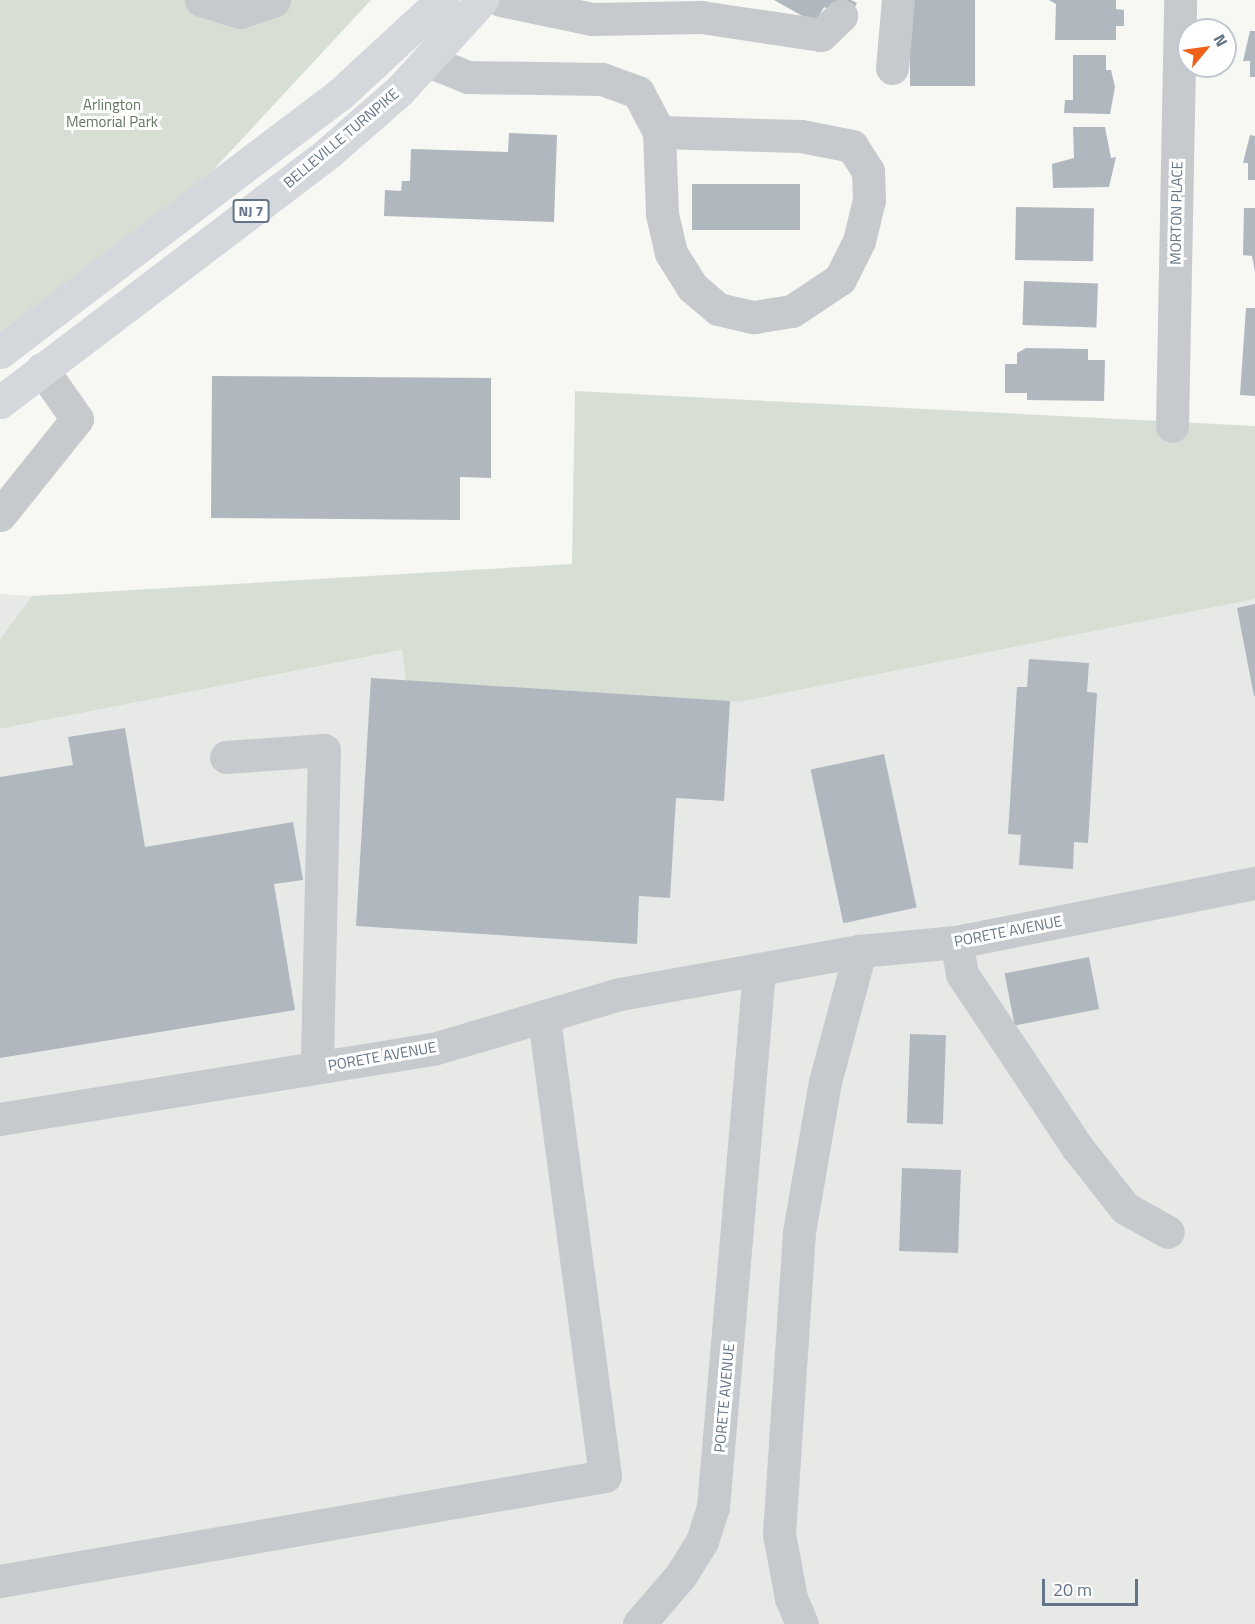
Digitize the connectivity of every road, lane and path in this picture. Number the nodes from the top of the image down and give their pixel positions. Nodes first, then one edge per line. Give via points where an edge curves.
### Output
1 (201, 0) edge
2 (274, 0) edge
3 (442, 0) edge
4 (482, 0) edge
5 (501, 0) edge
6 (898, 0) edge
7 (1180, 0) edge
8 (606, 5) edge
9 (841, 16) dead end
10 (428, 61) junction
11 (892, 69) dead end
12 (659, 132) junction
13 (0, 351) edge
14 (42, 369) junction
15 (0, 402) edge
16 (1173, 426) dead end
17 (0, 515) edge
18 (226, 757) dead end
19 (1255, 883) edge
20 (956, 942) junction
21 (860, 951) junction
22 (759, 970) junction
23 (544, 1016) junction
24 (317, 1067) junction
25 (0, 1119) edge
26 (1168, 1232) dead end
27 (0, 1581) edge
28 (639, 1624) edge
29 (802, 1624) edge

1 - 2 street via 240,12
3 - 13 main road, NJ 7 via 339,95
4 - 10 main road, BELLEVILLE TURNPIKE / NJ 7
5 - 8 street via 592,19
6 - 11 street
7 - 16 street, MORTON PLACE
8 - 9 street via 821,35
10 - 12 street via 468,76 616,81 649,104
10 - 14 main road, BELLEVILLE TURNPIKE / NJ 7 via 329,152
12 - 12 street via 664,232 680,271 703,300 735,315 754,317 809,304 840,279 859,241 869,200 868,171 852,146 801,136
14 - 15 main road, BELLEVILLE TURNPIKE / NJ 7
14 - 17 street via 77,419
18 - 24 street via 324,750
19 - 20 street, PORETE AVENUE
20 - 21 street, PORETE AVENUE
20 - 26 street via 962,974 1077,1147 1125,1208
21 - 22 street, PORETE AVENUE
21 - 29 street via 825,1082 799,1232 779,1534 791,1598
22 - 23 street, PORETE AVENUE via 620,994
22 - 28 street, PORETE AVENUE via 713,1508 702,1541 681,1575
23 - 24 street, PORETE AVENUE via 433,1048
23 - 27 street via 605,1476
24 - 25 street, PORETE AVENUE

